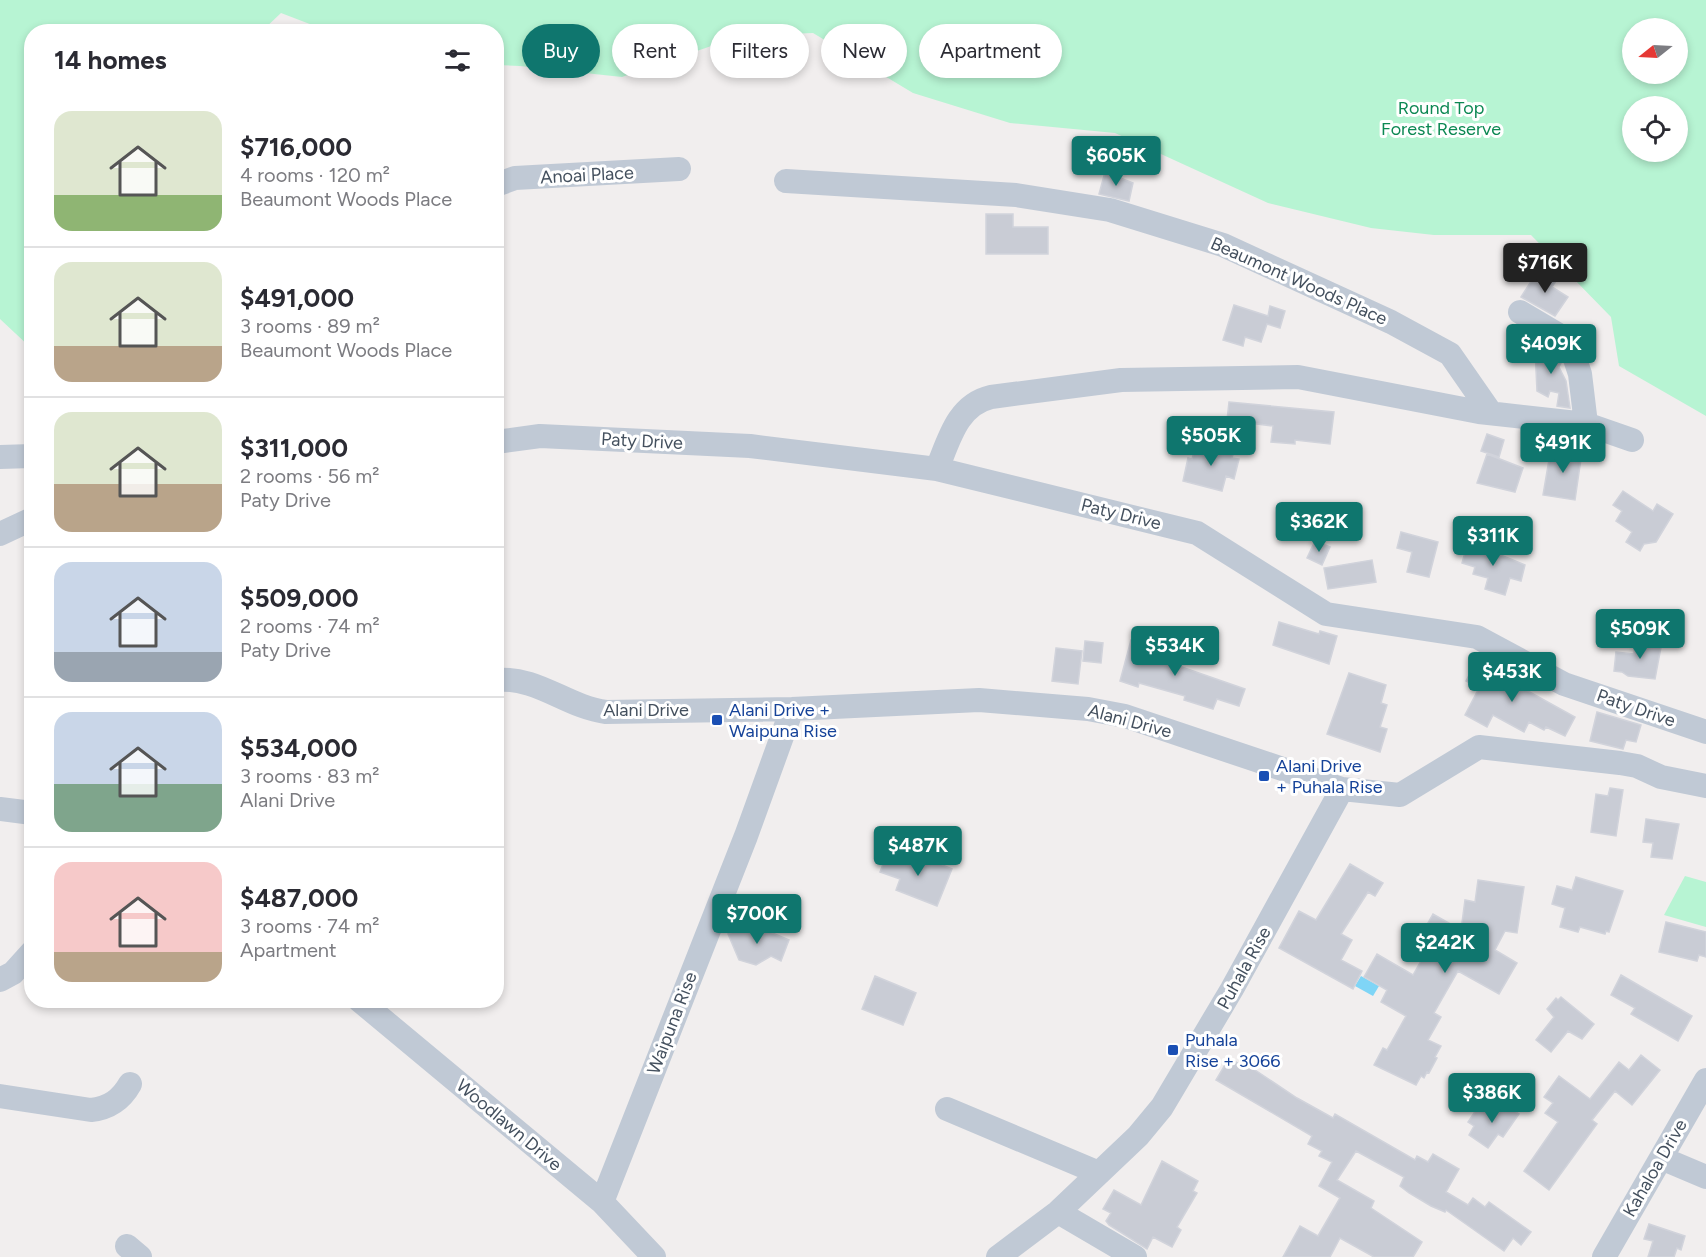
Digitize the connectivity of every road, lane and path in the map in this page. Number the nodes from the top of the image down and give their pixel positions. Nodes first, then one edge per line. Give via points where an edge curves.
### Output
1 (679, 169) dead end
2 (786, 181) dead end
3 (504, 182) edge
4 (1520, 312) dead end
5 (1491, 413) junction
6 (1586, 424) junction
7 (1632, 440) dead end
8 (504, 441) edge
9 (24, 456) edge
10 (0, 457) edge
11 (937, 469) junction
12 (24, 523) edge
13 (0, 534) edge
14 (504, 681) edge
15 (792, 709) junction
16 (1706, 732) edge
17 (1706, 786) edge
18 (1342, 789) junction
19 (0, 809) edge
20 (24, 812) edge
21 (24, 962) edge
22 (0, 980) edge
23 (369, 1008) edge
24 (1706, 1080) edge
25 (130, 1084) dead end
26 (0, 1096) edge
27 (947, 1109) dead end
28 (1661, 1158) junction
29 (1100, 1173) junction
30 (1706, 1177) edge
31 (602, 1202) junction
32 (1058, 1212) junction
33 (654, 1257) edge
34 (998, 1257) edge
35 (1135, 1257) edge
36 (1604, 1257) edge

1 - 3 street, Anoai Place via 515,178
2 - 5 street, Beaumont Woods Place via 1016,195 1110,210 1223,245 1392,322 1450,354
4 - 6 street via 1569,341 1580,374
5 - 6 street
5 - 11 street via 1298,377 1121,380 978,401 959,418
6 - 7 street
8 - 11 street, Paty Drive via 540,436 750,446
9 - 10 street
11 - 16 street, Paty Drive via 1197,533 1326,614 1477,637 1564,684
12 - 13 street
14 - 15 street, Alani Drive via 528,683 581,707 606,712
15 - 18 street, Alani Drive via 979,700 1088,709 1125,716
15 - 31 street, Waipuna Rise
17 - 18 street, Alani Drive via 1620,763 1479,747 1400,795
18 - 29 street, Puhala Rise via 1172,1091 1138,1136
19 - 20 street
21 - 22 street
23 - 31 street, Woodlawn Drive
24 - 28 street, Kahaloa Drive
25 - 26 street via 117,1101 91,1110
27 - 29 street
28 - 30 street
28 - 36 street, Kahaloa Drive
29 - 32 street, Puhala Rise
31 - 33 street, Woodlawn Drive
32 - 34 street, Puhala Rise
32 - 35 street

